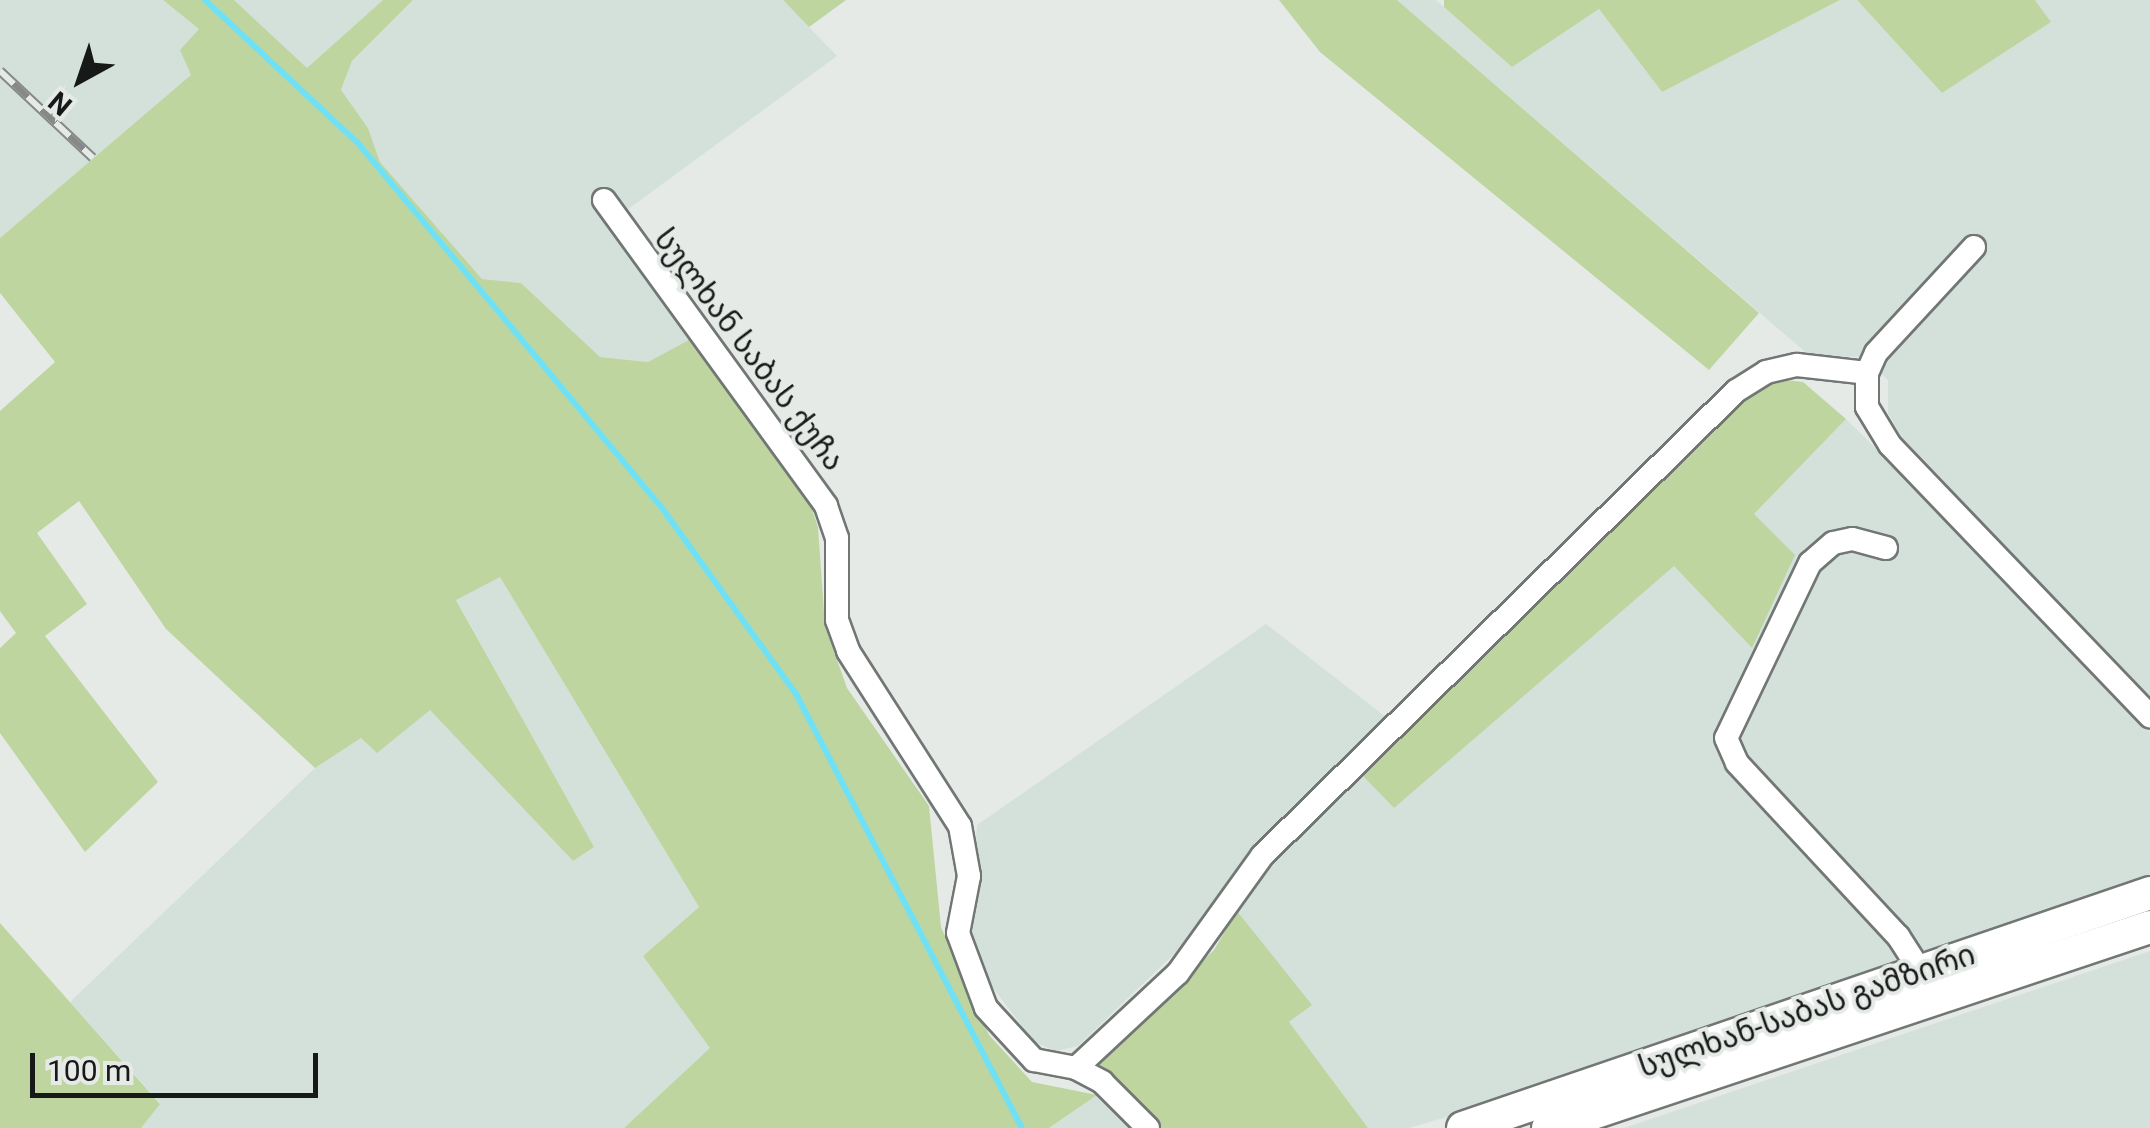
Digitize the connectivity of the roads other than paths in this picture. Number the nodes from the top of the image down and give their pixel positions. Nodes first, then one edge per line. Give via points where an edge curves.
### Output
1 (604, 200) dead end
2 (1974, 247) dead end
3 (1867, 372) junction
4 (1886, 548) dead end
5 (2150, 716) edge
6 (2150, 892) edge
7 (2150, 928) edge
8 (1930, 986) junction
9 (1076, 1068) junction
10 (1148, 1128) edge
11 (1463, 1128) edge
12 (1548, 1128) edge

1 - 9 street, სულხან საბას ქუჩა via 826,506 836,538 836,620 848,651 960,826 969,876 958,933 986,1008 1034,1060
2 - 3 street via 1876,353
3 - 5 street via 1867,407 1890,445
3 - 9 street via 1797,365 1766,372 1736,391 1262,856 1178,972
4 - 8 street via 1852,539 1834,543 1810,562 1726,738 1737,762 1898,936
6 - 8 main road, სულხან-საბას გამზირი
7 - 8 main road, სულხან-საბას გამზირი
8 - 11 main road, სულხან-საბას გამზირი
8 - 12 main road, სულხან-საბას გამზირი
9 - 10 street, სულხან საბას ქუჩა via 1102,1082

